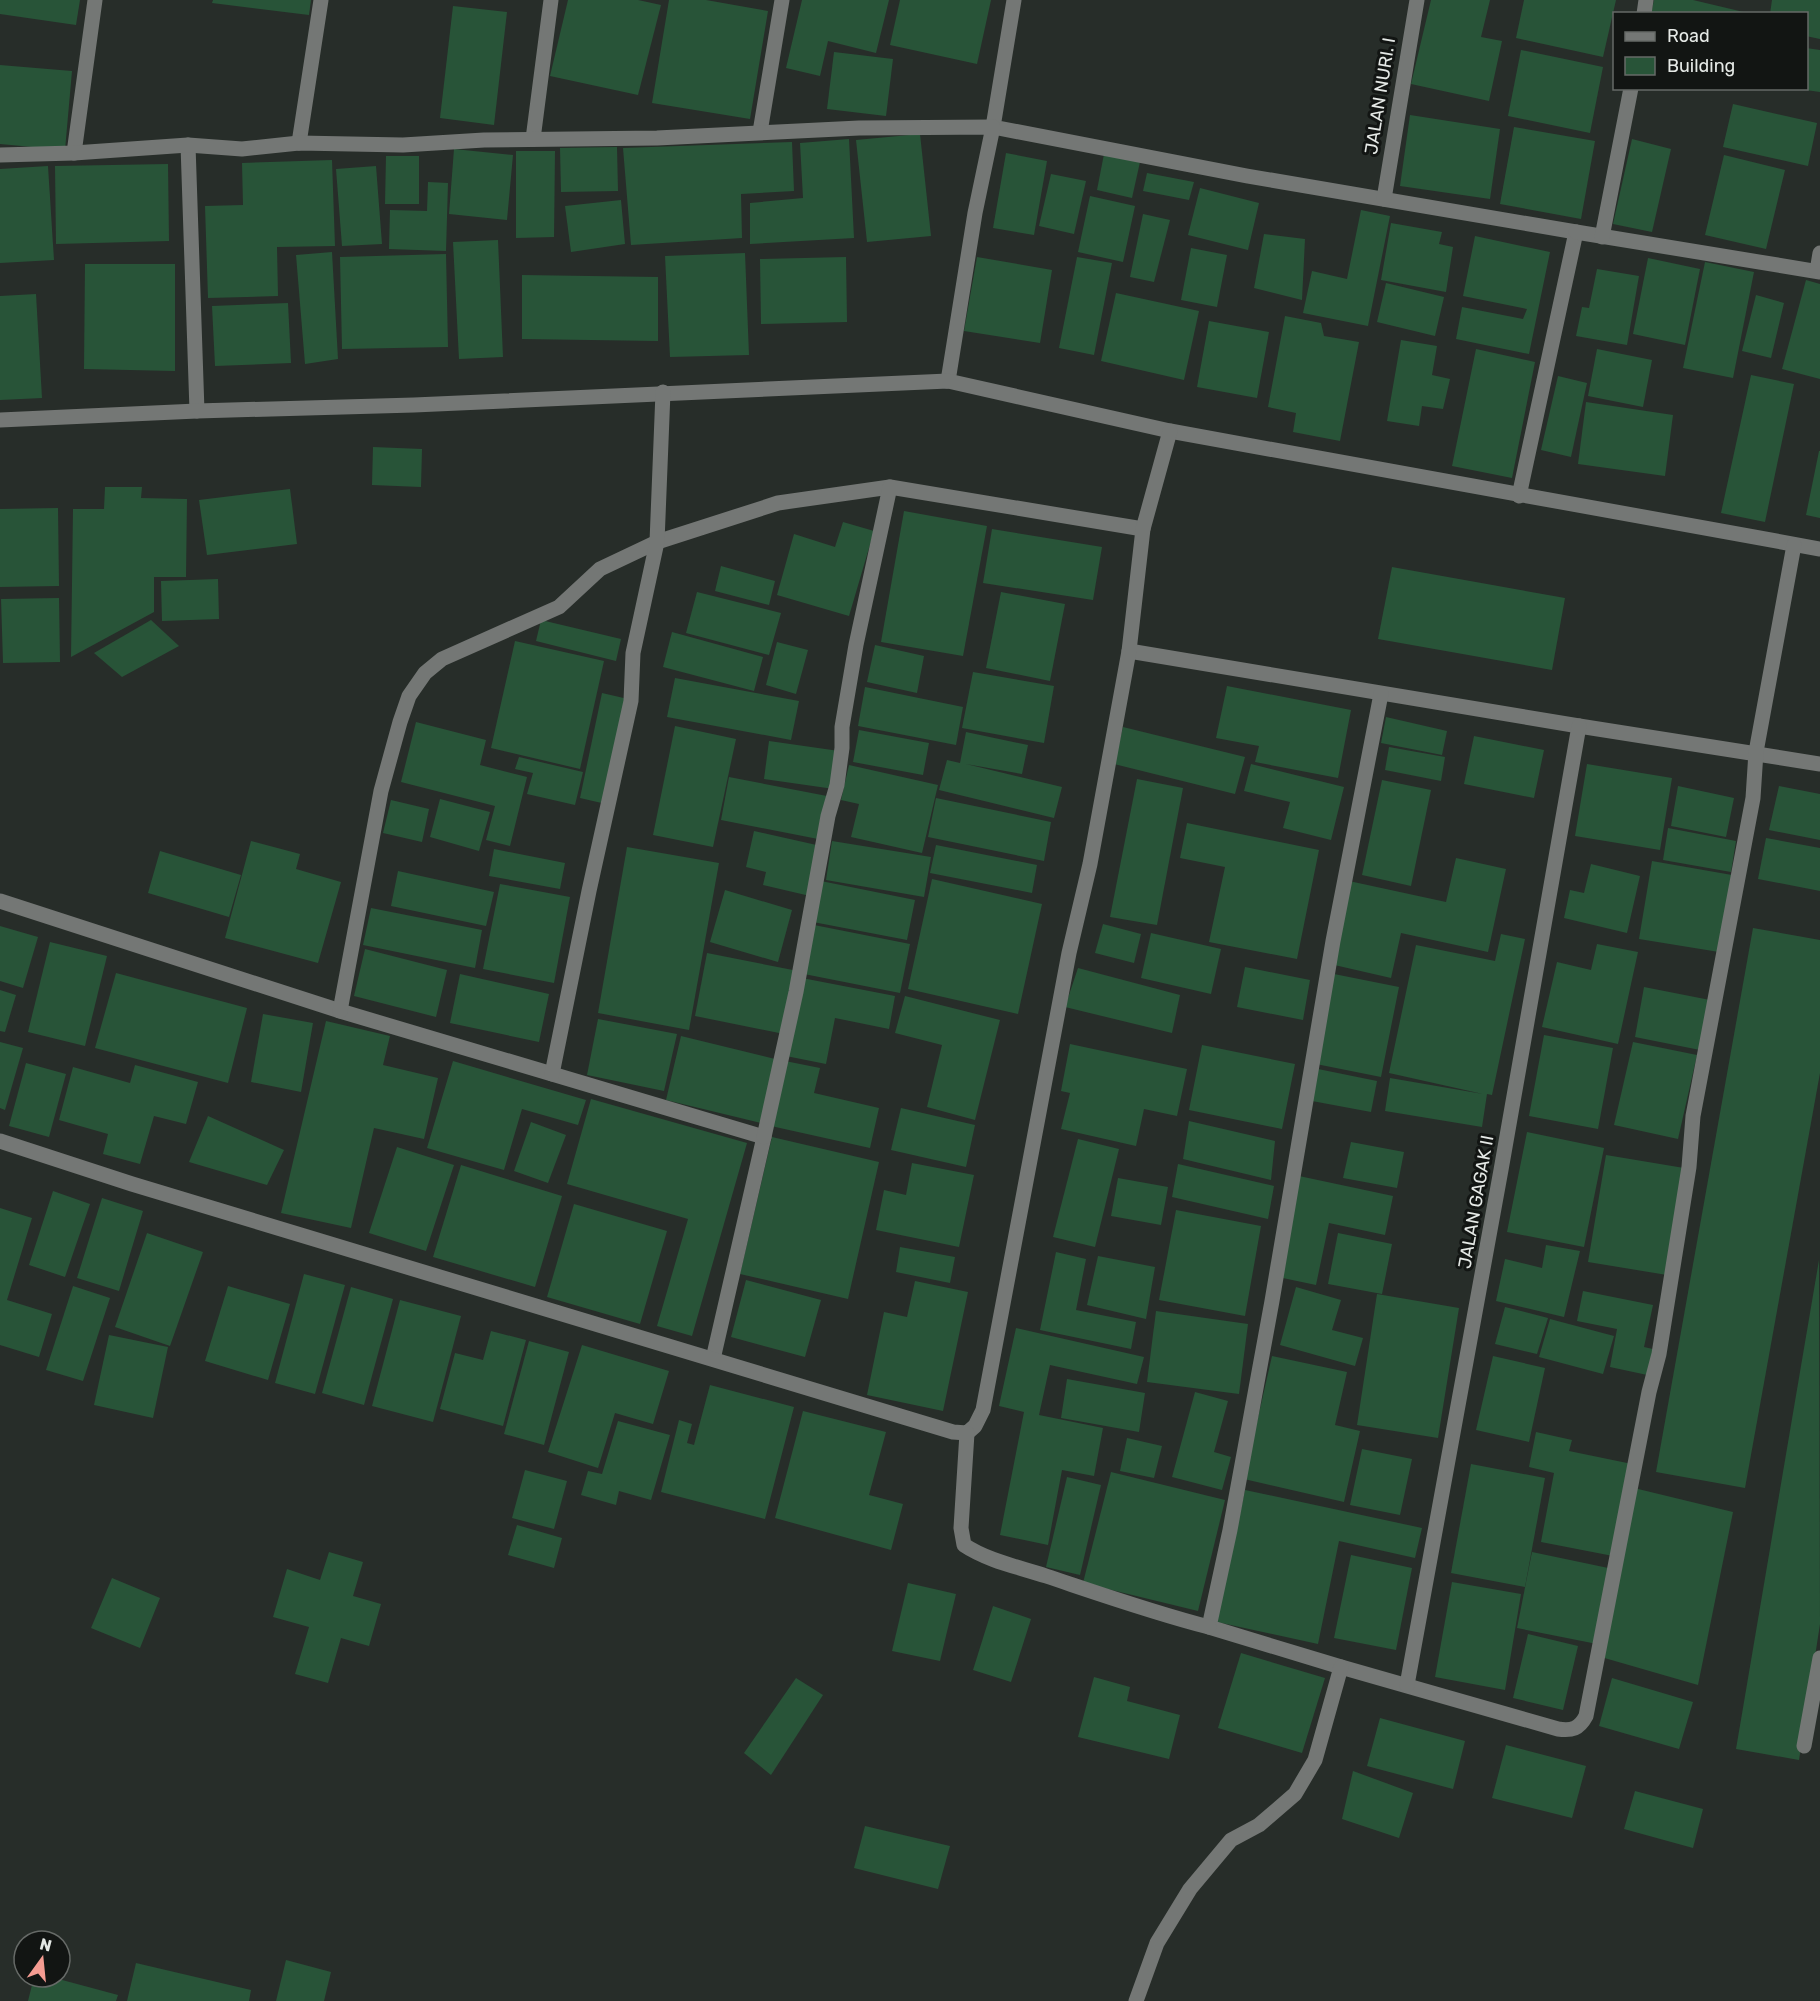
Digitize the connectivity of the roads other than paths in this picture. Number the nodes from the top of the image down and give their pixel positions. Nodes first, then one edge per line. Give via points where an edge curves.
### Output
1 (95, 0) edge
2 (321, 0) edge
3 (551, 0) edge
4 (782, 0) edge
5 (1014, 0) edge
6 (1417, 0) edge
7 (1631, 90) edge
8 (993, 127) junction
9 (760, 132) junction
10 (533, 140) junction
11 (299, 143) junction
12 (188, 145) junction
13 (74, 153) junction
14 (0, 155) edge
15 (1384, 199) junction
16 (1576, 232) junction
17 (1602, 237) junction
18 (1820, 253) edge
19 (1819, 271) edge
20 (948, 381) junction
21 (663, 392) junction
22 (197, 411) junction
23 (0, 420) edge
24 (1170, 431) junction
25 (890, 487) junction
26 (1519, 496) junction
27 (1143, 529) junction
28 (657, 542) junction
29 (1794, 545) junction
30 (1820, 549) edge
31 (1129, 651) junction
32 (1381, 694) junction
33 (1579, 726) junction
34 (1756, 752) junction
35 (1820, 764) edge
36 (0, 901) edge
37 (340, 1011) junction
38 (552, 1074) junction
39 (764, 1137) junction
40 (0, 1141) edge
41 (713, 1359) junction
42 (967, 1433) junction
43 (1209, 1627) junction
44 (1820, 1658) edge
45 (1341, 1667) junction
46 (1407, 1685) junction
47 (1804, 1746) dead end
48 (1136, 2001) edge

1 - 13 street
2 - 11 street
3 - 10 street
4 - 9 street
5 - 8 street
6 - 15 street, JALAN NURI. I
7 - 17 street
8 - 9 street
8 - 15 street
8 - 20 street
9 - 10 street
10 - 11 street via 403,145
11 - 12 street via 242,149
12 - 13 street
12 - 22 street
13 - 14 street
15 - 16 street
16 - 17 street
16 - 26 street
17 - 19 street
18 - 19 street
20 - 21 street
20 - 24 street
21 - 22 street
21 - 28 street
22 - 23 street
24 - 26 street
24 - 27 street
25 - 27 street
25 - 28 street via 778,503
25 - 39 street via 854,656 837,785
26 - 29 street
27 - 31 street
28 - 37 street via 600,569 559,607 442,659 425,673 400,722 381,791
28 - 38 street via 633,653 631,701
29 - 30 street
29 - 34 street
31 - 32 street
31 - 42 street via 983,1410
32 - 33 street
32 - 43 street via 1333,941 1230,1530
33 - 34 street
33 - 46 street, JALAN GAGAK II
34 - 35 street
34 - 46 street via 1753,798 1693,1116 1689,1167 1659,1354 1586,1716 1575,1729 1558,1729
36 - 37 street
37 - 38 street
38 - 39 street
39 - 41 street
40 - 41 street
41 - 42 street
42 - 43 street via 961,1528 964,1545 974,1552
43 - 45 street
44 - 47 street
45 - 46 street
45 - 48 street via 1315,1760 1295,1794 1259,1825 1231,1840 1190,1889 1157,1943

